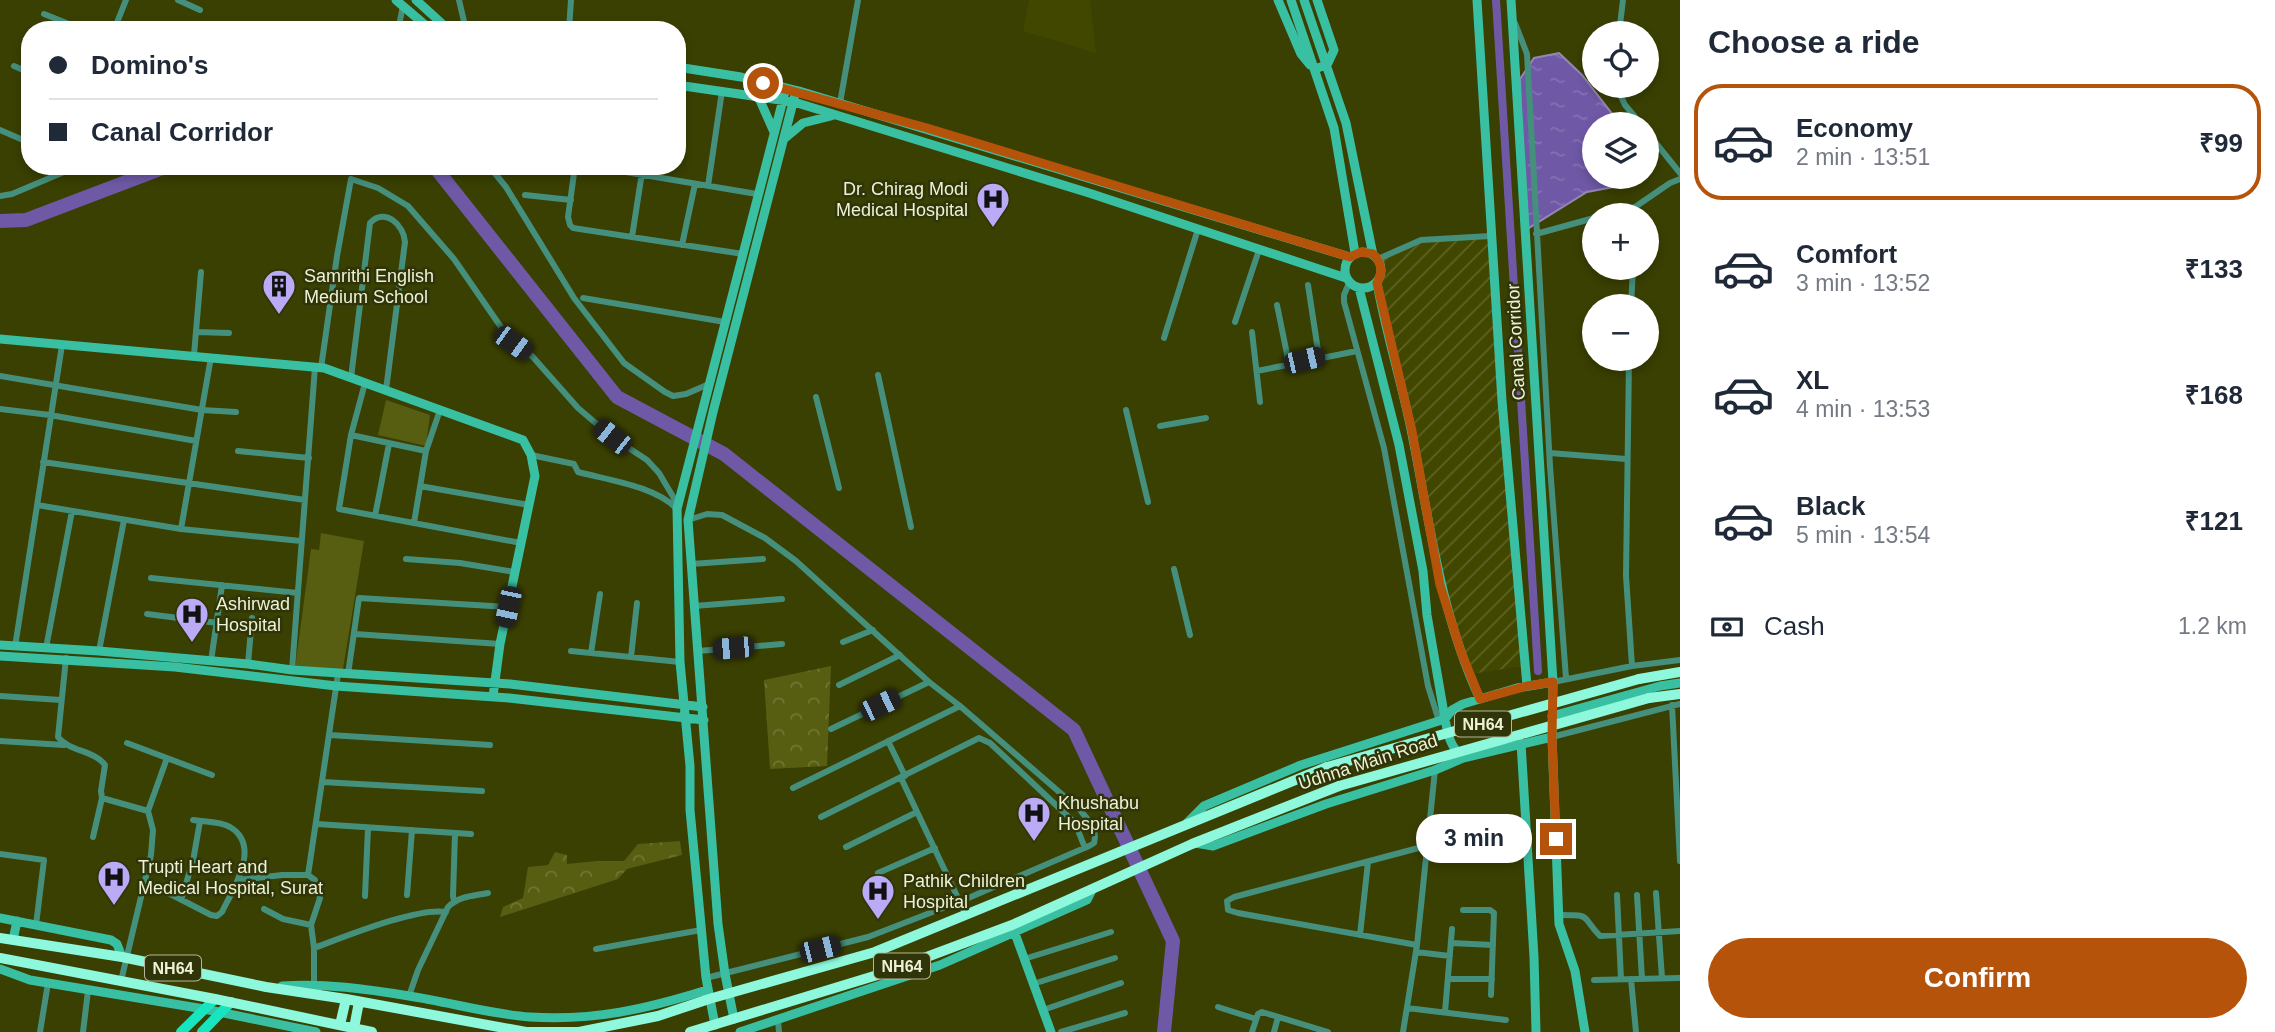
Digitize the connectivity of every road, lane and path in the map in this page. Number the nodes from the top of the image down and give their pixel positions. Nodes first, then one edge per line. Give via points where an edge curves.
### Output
1 (127, 0) edge
2 (178, 0) edge
3 (415, 0) edge
4 (459, 0) edge
5 (571, 0) edge
6 (858, 0) edge
7 (1278, 0) edge
8 (1292, 0) edge
9 (1304, 0) edge
10 (1317, 0) edge
11 (1477, 0) edge
12 (1511, 0) edge
13 (1623, 0) edge
14 (400, 3) edge
15 (200, 10) dead end
16 (44, 14) dead end
17 (1512, 18) junction
18 (62, 21) edge
19 (118, 21) edge
20 (399, 21) edge
21 (421, 21) edge
22 (439, 21) edge
23 (464, 21) edge
24 (570, 21) edge
25 (1620, 21) edge
26 (1327, 65) junction
27 (14, 66) dead end
28 (686, 68) edge
29 (21, 69) edge
30 (1314, 69) junction
31 (686, 86) edge
32 (786, 88) junction
33 (722, 91) junction
34 (796, 91) junction
35 (758, 96) junction
36 (783, 99) junction
37 (794, 102) junction
38 (840, 103) junction
39 (836, 115) junction
40 (0, 130) edge
41 (774, 132) junction
42 (784, 138) junction
43 (21, 139) edge
44 (1659, 147) edge
45 (1680, 173) edge
46 (57, 175) edge
47 (496, 175) edge
48 (574, 175) edge
49 (642, 175) joint
50 (1680, 179) edge
51 (695, 184) junction
52 (708, 186) junction
53 (757, 194) junction
54 (525, 195) dead end
55 (0, 196) edge
56 (571, 200) junction
57 (1645, 203) edge
58 (1582, 221) edge
59 (1198, 229) junction
60 (1536, 234) junction
61 (1490, 236) junction
62 (632, 237) junction
63 (682, 244) junction
64 (1259, 250) junction
65 (743, 254) junction
66 (1352, 255) junction
67 (1375, 257) junction
68 (201, 272) dead end
69 (1348, 280) junction
70 (1377, 283) junction
71 (1308, 285) dead end
72 (1359, 288) junction
73 (583, 298) dead end
74 (1277, 305) dead end
75 (725, 322) junction
76 (1236, 322) dead end
77 (196, 332) junction
78 (1252, 332) dead end
79 (229, 333) dead end
80 (1164, 338) dead end
81 (0, 339) edge
82 (62, 345) junction
83 (1357, 351) junction
84 (194, 355) junction
85 (211, 357) junction
86 (1319, 357) junction
87 (1289, 364) junction
88 (318, 368) junction
89 (1257, 370) junction
90 (1629, 371) edge
91 (878, 375) dead end
92 (0, 376) edge
93 (351, 378) junction
94 (365, 383) junction
95 (709, 384) junction
96 (56, 386) junction
97 (386, 390) junction
98 (816, 397) dead end
99 (1260, 402) dead end
100 (0, 409) edge
101 (202, 410) junction
102 (440, 410) junction
103 (1126, 410) dead end
104 (236, 412) dead end
105 (50, 415) junction
106 (1206, 418) dead end
107 (1160, 426) dead end
108 (351, 435) junction
109 (196, 441) junction
110 (389, 444) junction
111 (238, 451) dead end
112 (426, 451) junction
113 (1550, 453) junction
114 (531, 455) junction
115 (309, 458) junction
116 (1626, 459) junction
117 (43, 462) junction
118 (188, 485) junction
119 (420, 486) junction
120 (839, 488) dead end
121 (305, 500) junction
122 (1148, 502) dead end
123 (678, 503) junction
124 (37, 505) junction
125 (529, 505) junction
126 (72, 511) junction
127 (375, 516) junction
128 (124, 520) junction
129 (688, 520) junction
130 (414, 523) junction
131 (911, 527) dead end
132 (181, 529) junction
133 (301, 541) junction
134 (521, 543) junction
135 (405, 559) dead end
136 (764, 559) dead end
137 (691, 564) junction
138 (1174, 569) dead end
139 (515, 572) junction
140 (151, 578) dead end
141 (222, 585) junction
142 (298, 593) junction
143 (600, 594) dead end
144 (782, 599) dead end
145 (637, 603) dead end
146 (694, 606) junction
147 (508, 607) junction
148 (147, 614) dead end
149 (252, 618) dead end
150 (218, 623) junction
151 (873, 630) junction
152 (355, 634) junction
153 (1190, 635) dead end
154 (843, 642) dead end
155 (500, 644) junction
156 (782, 644) dead end
157 (0, 645) edge
158 (15, 647) junction
159 (46, 648) junction
160 (67, 649) junction
161 (99, 651) junction
162 (571, 651) dead end
163 (698, 651) junction
164 (591, 653) junction
165 (900, 655) junction
166 (0, 656) edge
167 (631, 657) junction
168 (1680, 660) edge
169 (65, 661) junction
170 (211, 661) junction
171 (680, 662) junction
172 (248, 664) junction
173 (1632, 666) junction
174 (292, 670) junction
175 (1680, 672) edge
176 (343, 674) junction
177 (1566, 678) junction
178 (929, 682) junction
179 (1553, 682) junction
180 (1680, 683) edge
181 (493, 684) junction
182 (839, 685) dead end
183 (336, 686) junction
184 (1527, 686) junction
185 (1680, 694) edge
186 (0, 696) edge
187 (493, 696) junction
188 (1480, 699) junction
189 (61, 700) junction
190 (1680, 704) edge
191 (683, 705) junction
192 (1672, 705) junction
193 (960, 706) junction
194 (703, 707) junction
195 (1552, 716) junction
196 (684, 718) junction
197 (704, 720) junction
198 (1443, 722) junction
199 (831, 729) dead end
200 (330, 735) junction
201 (1552, 737) junction
202 (0, 741) edge
203 (888, 741) junction
204 (127, 743) dead end
205 (1521, 743) junction
206 (66, 745) junction
207 (490, 745) dead end
208 (167, 758) junction
209 (1464, 758) junction
210 (1435, 770) junction
211 (212, 775) dead end
212 (903, 777) junction
213 (323, 782) junction
214 (793, 788) dead end
215 (482, 791) dead end
216 (103, 797) junction
217 (148, 811) junction
218 (917, 813) junction
219 (821, 817) dead end
220 (317, 824) junction
221 (1185, 824) junction
222 (368, 828) junction
223 (412, 830) junction
224 (455, 833) junction
225 (471, 834) dead end
226 (93, 836) dead end
227 (1194, 843) junction
228 (1426, 846) junction
229 (846, 847) dead end
230 (935, 848) junction
231 (1085, 848) junction
232 (0, 854) edge
233 (1680, 861) edge
234 (1368, 862) junction
235 (878, 873) dead end
236 (308, 875) junction
237 (237, 880) junction
238 (145, 881) junction
239 (488, 893) dead end
240 (1656, 893) dead end
241 (407, 895) dead end
242 (1617, 895) dead end
243 (1637, 895) dead end
244 (365, 896) dead end
245 (181, 900) junction
246 (454, 901) junction
247 (961, 901) junction
248 (264, 909) dead end
249 (1463, 910) dead end
250 (446, 912) junction
251 (967, 915) junction
252 (1559, 915) junction
253 (0, 918) edge
254 (17, 921) junction
255 (36, 925) junction
256 (312, 925) junction
257 (1013, 929) junction
258 (1452, 929) dead end
259 (701, 930) junction
260 (1680, 931) edge
261 (1111, 932) dead end
262 (1659, 933) junction
263 (1640, 934) junction
264 (1360, 935) junction
265 (1618, 936) junction
266 (0, 938) edge
267 (13, 940) junction
268 (1451, 943) junction
269 (1493, 945) junction
270 (314, 948) junction
271 (1416, 948) junction
272 (596, 949) dead end
273 (1450, 956) junction
274 (124, 957) junction
275 (0, 958) edge
276 (1115, 958) dead end
277 (1024, 959) junction
278 (0, 970) edge
279 (725, 974) junction
280 (706, 978) junction
281 (1662, 978) junction
282 (1680, 978) edge
283 (1448, 979) junction
284 (1492, 979) junction
285 (1621, 979) junction
286 (1631, 979) junction
287 (1642, 979) junction
288 (1594, 980) dead end
289 (121, 981) junction
290 (48, 983) junction
291 (1121, 983) dead end
292 (1033, 984) junction
293 (314, 989) junction
294 (88, 990) junction
295 (708, 994) junction
296 (728, 994) junction
297 (1491, 995) dead end
298 (409, 996) junction
299 (215, 999) junction
300 (346, 999) junction
301 (232, 1002) junction
302 (359, 1002) junction
303 (1218, 1007) dead end
304 (1407, 1008) junction
305 (204, 1009) junction
306 (1043, 1010) junction
307 (221, 1013) junction
308 (1125, 1013) dead end
309 (1445, 1013) junction
310 (1278, 1017) junction
311 (734, 1019) junction
312 (1256, 1019) junction
313 (778, 1020) junction
314 (1506, 1020) dead end
315 (715, 1025) junction
316 (338, 1029) edge
317 (352, 1030) edge
318 (40, 1032) edge
319 (83, 1032) edge
320 (181, 1032) edge
321 (202, 1032) edge
322 (316, 1032) edge
323 (372, 1032) edge
324 (690, 1032) edge
325 (740, 1032) edge
326 (779, 1032) edge
327 (1051, 1032) edge
328 (1061, 1032) edge
329 (1252, 1032) edge
330 (1274, 1032) edge
331 (1328, 1032) edge
332 (1403, 1032) edge
333 (1536, 1032) edge
334 (1585, 1032) edge
335 (1636, 1032) edge

1 - 19 street
2 - 15 street
3 - 22 street
4 - 23 street
5 - 24 street
6 - 38 street
7 - 30 street via 1301,54
8 - 30 street
9 - 26 street
10 - 26 street via 1334,50
11 - 61 street
12 - 17 street, Canal Corridor
13 - 25 street
14 - 20 street
14 - 21 street
16 - 18 street
17 - 60 street via 1527,54
17 - 179 street, Canal Corridor
26 - 30 street
26 - 67 street via 1346,122
27 - 29 street
28 - 32 street
30 - 66 street via 1334,128
31 - 33 street
32 - 34 street
32 - 36 street
33 - 35 street
33 - 52 street
34 - 37 street
34 - 38 street
35 - 36 street
35 - 41 street
36 - 37 street
36 - 41 street
37 - 39 street
37 - 42 street
38 - 66 street
39 - 42 street via 803,123
39 - 59 street
40 - 43 street
41 - 53 street
42 - 129 street
44 - 45 street
46 - 55 street
47 - 95 street via 574,298 624,363 673,396
48 - 56 street
49 - 51 street
49 - 62 street
50 - 57 street
51 - 52 street
51 - 63 street
52 - 53 street
53 - 65 street
54 - 56 street
56 - 62 street via 568,222 573,228
58 - 60 street
59 - 64 street
59 - 80 street
60 - 113 street
61 - 67 street via 1421,240
61 - 184 street
62 - 63 street
63 - 65 street
64 - 69 street
64 - 76 street
65 - 75 street
66 - 67 street via 1367,252
66 - 69 street via 1345,267
67 - 70 street via 1381,271
68 - 77 street
69 - 72 street
69 - 83 street via 1344,302
70 - 72 street
70 - 188 street via 1412,431 1440,585
71 - 86 street
72 - 198 street via 1399,445 1423,571
73 - 75 street
74 - 87 street
75 - 95 street
77 - 79 street
77 - 84 street
78 - 89 street
81 - 82 street
82 - 84 street
82 - 96 street
83 - 86 street
83 - 198 street via 1384,448 1428,686
84 - 85 street
85 - 88 street
85 - 101 street
86 - 87 street
87 - 89 street
88 - 93 street
88 - 115 street
88 - 123 street via 351,179 358,180 408,206 454,259 513,343 532,356 578,408 647,460
89 - 99 street
90 - 116 street
91 - 131 street
92 - 96 street
93 - 94 street
93 - 97 street via 370,223 385,217 400,225 405,234
94 - 97 street
94 - 108 street
95 - 123 street
96 - 101 street
96 - 105 street
97 - 102 street
98 - 120 street
100 - 105 street
101 - 104 street
101 - 109 street
102 - 112 street
102 - 114 street via 523,440
103 - 122 street
105 - 109 street
105 - 117 street
106 - 107 street
108 - 110 street
108 - 127 street via 338,509
109 - 118 street
110 - 112 street
110 - 127 street
111 - 115 street
112 - 119 street
113 - 116 street
113 - 177 street
114 - 123 street via 574,464 578,472
114 - 125 street via 535,476
115 - 121 street
116 - 173 street
117 - 118 street
117 - 124 street
118 - 121 street
118 - 132 street
119 - 125 street
119 - 130 street
121 - 133 street
123 - 171 street
124 - 126 street
124 - 158 street
125 - 134 street
126 - 128 street
126 - 159 street
127 - 130 street
128 - 132 street
128 - 161 street
129 - 137 street
129 - 151 street via 722,515 765,538
130 - 134 street
132 - 133 street
133 - 142 street
134 - 139 street
135 - 139 street
136 - 137 street
137 - 146 street
138 - 153 street
139 - 147 street
140 - 141 street
141 - 142 street
141 - 150 street
142 - 174 street
143 - 164 street
144 - 146 street
145 - 167 street
146 - 163 street
147 - 152 street via 359,598
147 - 155 street
148 - 150 street
149 - 172 street
150 - 170 street
151 - 154 street
151 - 165 street
152 - 155 street
152 - 176 street
155 - 181 street
156 - 163 street
157 - 158 street
158 - 159 street
159 - 160 street
160 - 161 street
160 - 169 street
161 - 170 street
162 - 164 street
163 - 194 street
164 - 167 street
165 - 178 street
165 - 182 street
166 - 169 street
167 - 171 street
168 - 173 street
169 - 183 street via 175,667
169 - 189 street
170 - 172 street
171 - 191 street
172 - 174 street
173 - 177 street
174 - 176 street
175 - 221 highway, NH64, bridge via 1639,679 1327,767
176 - 181 street
176 - 183 street
177 - 179 street
178 - 193 street
178 - 199 street
179 - 184 street
179 - 195 street, Canal Corridor
180 - 195 street
181 - 187 street
181 - 191 street
183 - 187 street
183 - 200 street
184 - 188 street
185 - 227 highway, Udhna Main Road / NH64, bridge via 1649,698 1339,786
186 - 189 street
187 - 196 street
188 - 198 street via 1457,706
189 - 206 street via 58,737
190 - 192 street
191 - 194 street
191 - 196 street
192 - 201 street
192 - 233 street
193 - 203 street
193 - 231 street via 1080,810 1096,836
194 - 197 street
195 - 201 street, Canal Corridor
196 - 197 street
196 - 259 street
197 - 279 street
198 - 209 street via 1452,747
198 - 221 street via 1301,765 1204,806
200 - 207 street
200 - 213 street
201 - 205 street
201 - 252 street
202 - 206 street
203 - 212 street
203 - 214 street
204 - 208 street
205 - 209 street
205 - 333 street
206 - 216 street via 104,762
208 - 211 street
208 - 217 street
209 - 210 street
210 - 227 street via 1213,846
210 - 228 street
212 - 218 street
212 - 219 street
212 - 231 street via 974,739 985,740 1075,823
213 - 215 street
213 - 220 street
216 - 217 street
216 - 226 street
217 - 238 street via 153,830
218 - 229 street
218 - 230 street
220 - 222 street
220 - 236 street
221 - 251 highway, NH64
222 - 223 street
222 - 244 street
223 - 224 street
223 - 241 street
224 - 225 street
224 - 246 street
227 - 257 highway, NH64
228 - 234 street
228 - 271 street
230 - 235 street
230 - 247 street
231 - 247 street
232 - 255 street via 44,860
234 - 264 street
234 - 264 street via 1234,897 1226,905 1238,913
236 - 237 street
236 - 256 street via 315,880 320,898
237 - 245 street via 217,916
237 - 245 street via 244,846 237,834 218,823 196,821 193,861
238 - 245 street
238 - 274 street
239 - 246 street
240 - 262 street
242 - 265 street
243 - 263 street
246 - 250 street
247 - 251 street
247 - 279 street via 868,937
248 - 256 street
249 - 269 street via 1492,911
250 - 270 street via 374,926
250 - 298 street
251 - 296 highway, NH64 via 875,952
252 - 265 street via 1581,915 1600,936
252 - 334 street via 1578,983
253 - 254 street
254 - 255 street
254 - 267 street
255 - 274 street via 111,940
256 - 270 street
257 - 277 street
257 - 311 highway, NH64
257 - 313 street via 940,965
258 - 268 street
259 - 272 street
259 - 280 street
260 - 262 street
261 - 277 street
262 - 263 street
262 - 281 street
263 - 265 street
263 - 287 street
264 - 271 street
265 - 285 street
266 - 267 highway, NH64
267 - 274 highway, NH64
268 - 269 street
268 - 273 street
269 - 284 street
270 - 293 street
271 - 273 street
271 - 304 street
273 - 283 street
274 - 289 street
274 - 293 highway, NH64 via 266,987
275 - 289 highway
276 - 292 street
277 - 292 street
278 - 290 street
279 - 280 street
279 - 296 street
280 - 295 street
281 - 282 street
281 - 287 street
283 - 284 street
283 - 309 street
284 - 297 street
285 - 286 street
285 - 288 street
286 - 287 street
286 - 335 street
289 - 299 highway
290 - 294 street
290 - 318 street
291 - 306 street
292 - 306 street
293 - 298 street
293 - 300 highway, NH64
294 - 305 street
294 - 319 street
295 - 296 highway, NH64
295 - 298 street via 608,1015 567,1017 486,1012
295 - 302 highway, NH64 via 658,1016 566,1032 526,1032
295 - 315 street
296 - 311 street
299 - 301 highway
299 - 305 main road, NH64
300 - 302 highway, NH64
300 - 316 highway
301 - 307 main road
301 - 316 highway
302 - 317 highway
303 - 312 street
304 - 309 street
304 - 332 street
305 - 307 street
305 - 320 main road, NH64
306 - 327 street
307 - 321 main road
307 - 322 street
308 - 328 street
309 - 314 street
310 - 312 street via 1259,1012
310 - 330 street
310 - 331 street
311 - 315 highway, NH64
312 - 329 street
313 - 325 street
313 - 326 street
315 - 324 highway, NH64
316 - 317 highway
317 - 323 highway

